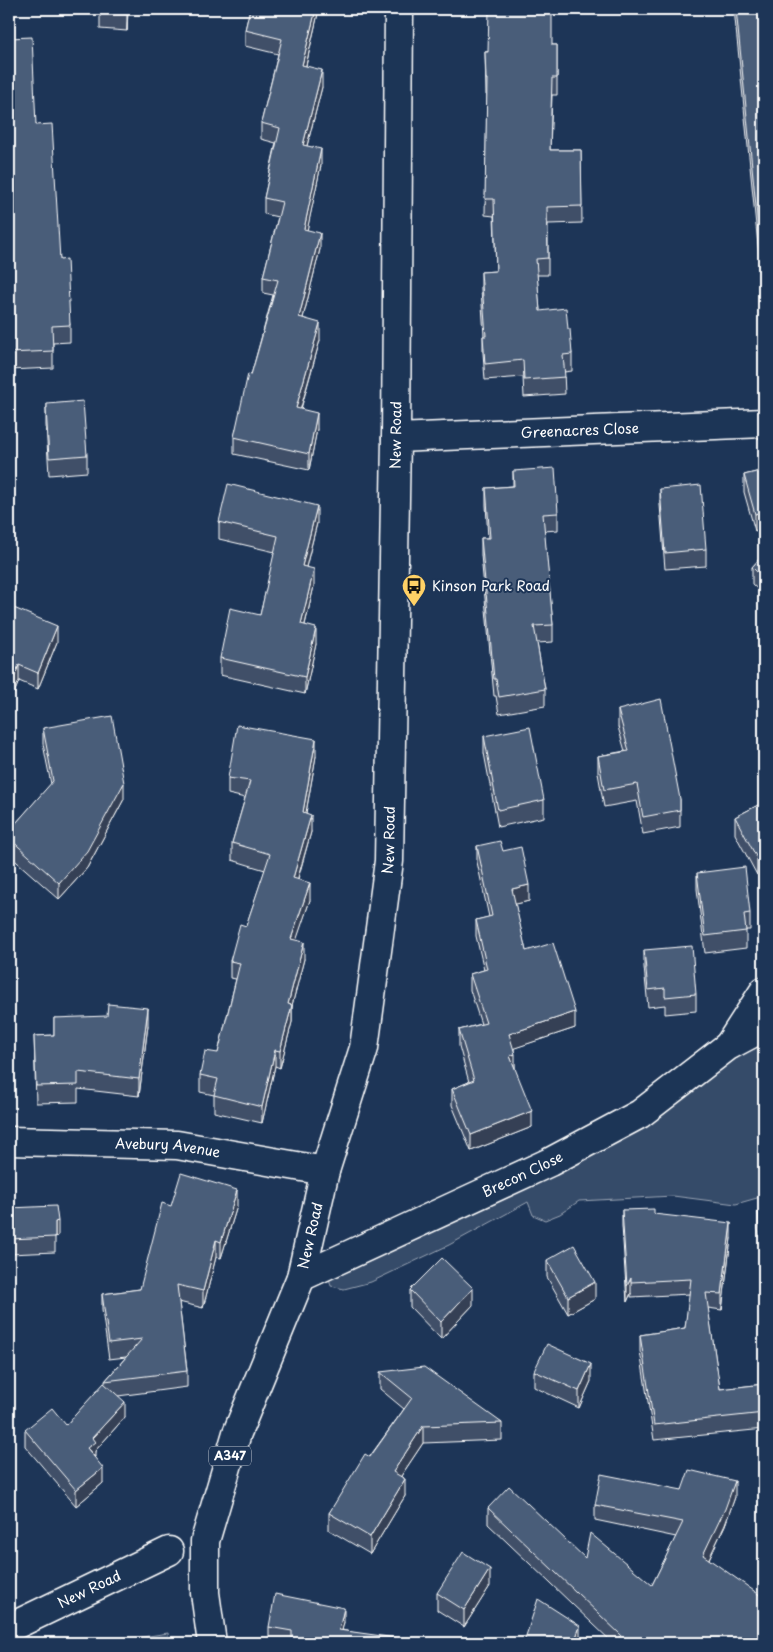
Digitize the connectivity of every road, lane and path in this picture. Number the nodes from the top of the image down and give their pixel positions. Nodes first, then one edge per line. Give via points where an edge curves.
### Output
1 (399, 9) edge
2 (764, 423) edge
3 (396, 438) junction
4 (764, 991) edge
5 (764, 1027) edge
6 (728, 1046) junction
7 (9, 1141) edge
8 (325, 1171) junction
9 (301, 1277) junction
10 (169, 1551) dead end
11 (9, 1628) edge
12 (212, 1643) edge

1 - 3 main road, New Road / A347
2 - 3 main road, Greenacres Close
3 - 8 main road, New Road / A347 via 389,862 364,1048
4 - 6 main road, Brecon Close
5 - 6 main road, Brecon Close
6 - 9 main road, Brecon Close via 640,1114 550,1162
7 - 8 main road, Avebury Avenue via 177,1145
8 - 9 main road, New Road / A347
9 - 12 main road, New Road / A347 via 237,1433 204,1541 205,1593
10 - 11 main road, New Road

